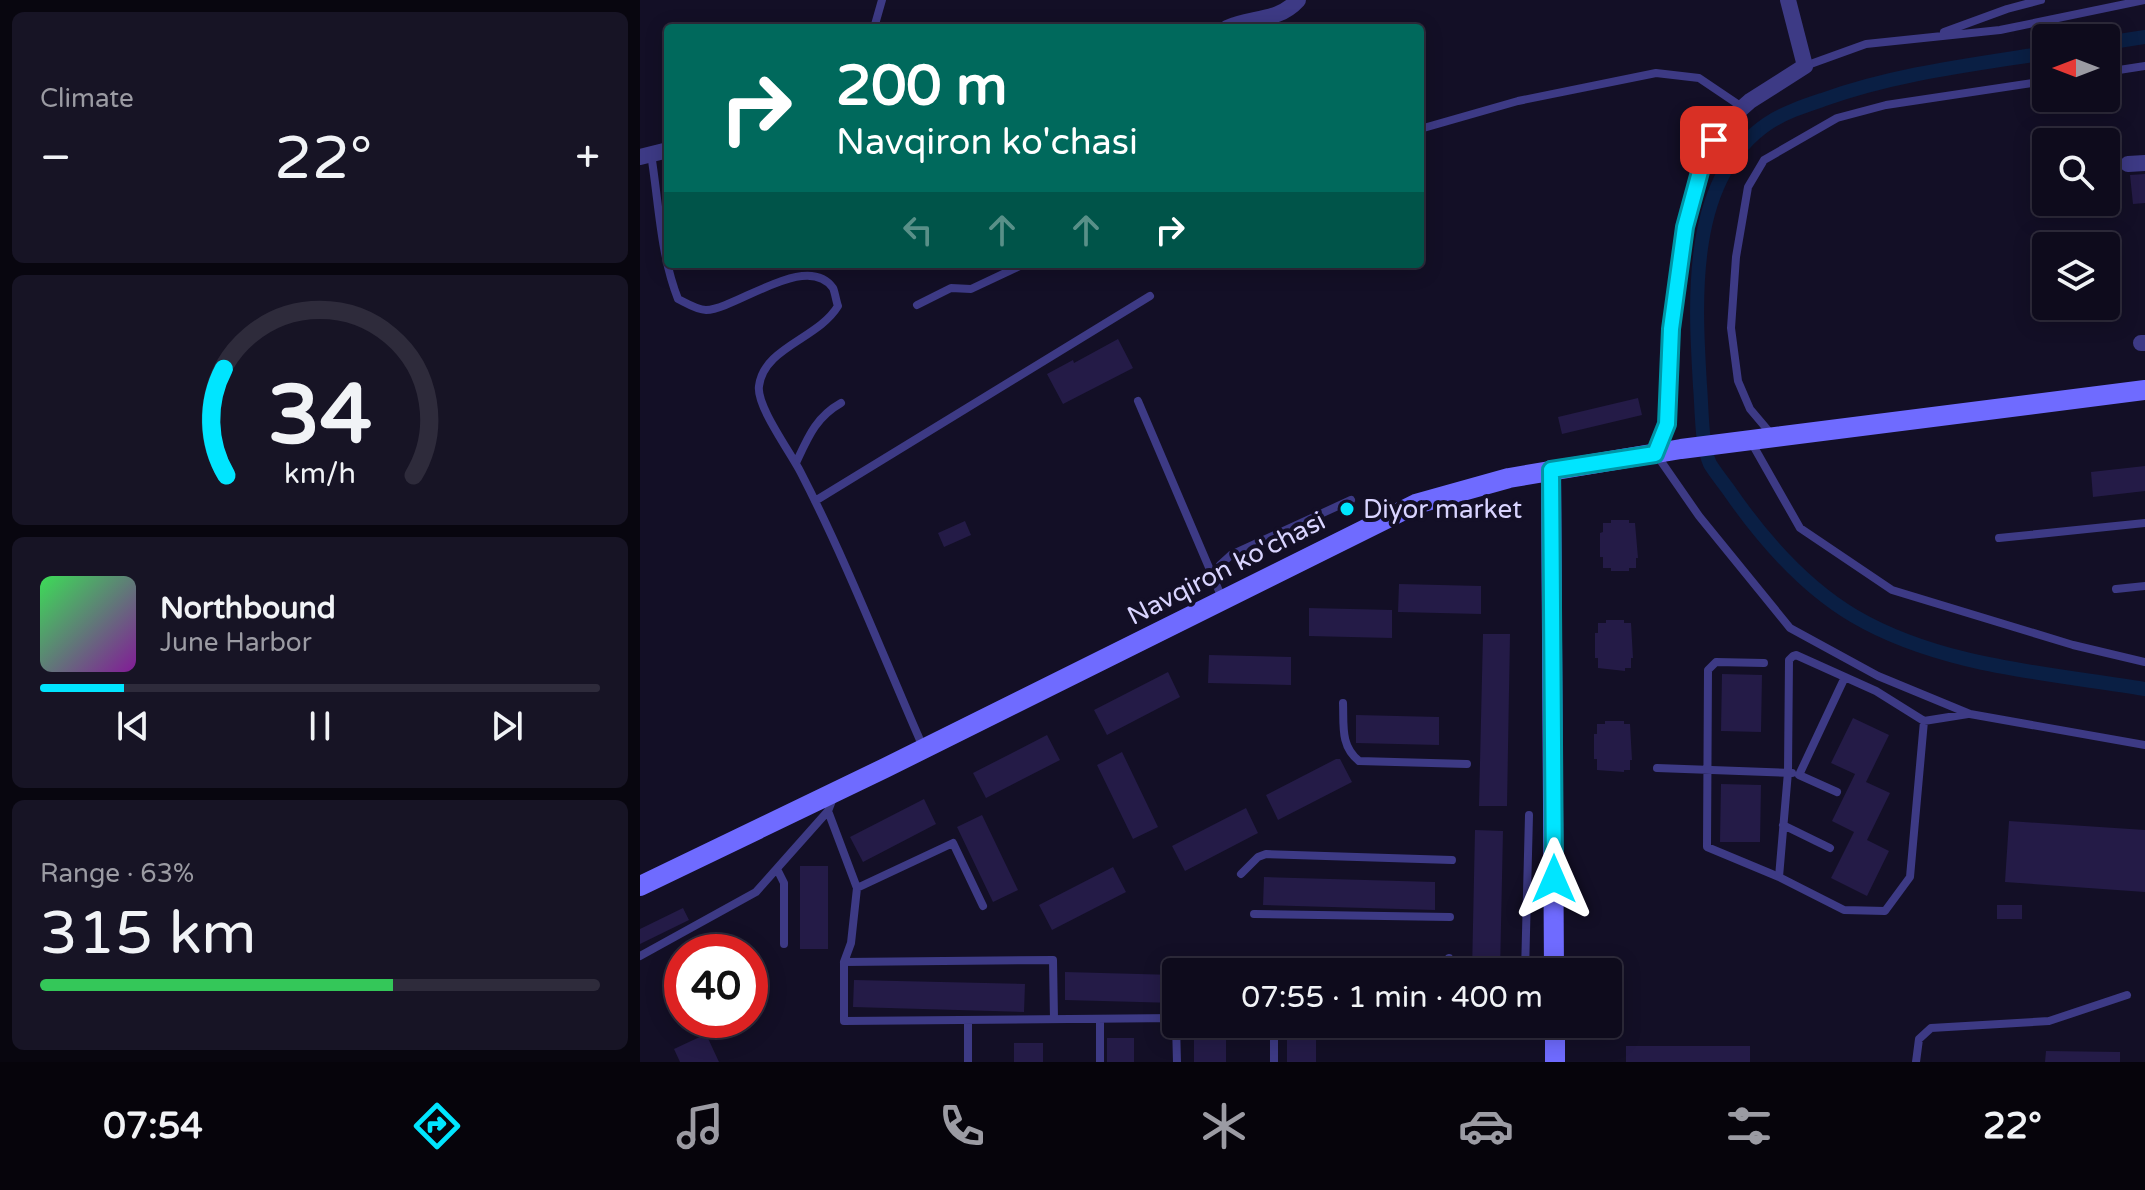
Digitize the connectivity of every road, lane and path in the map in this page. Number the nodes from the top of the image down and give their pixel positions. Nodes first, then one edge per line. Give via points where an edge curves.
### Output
1 (882, 0) edge
2 (1298, 0) edge
3 (1788, 0) edge
4 (2041, 0) edge
5 (2145, 0) edge
6 (875, 24) edge
7 (1245, 24) edge
8 (1930, 37) junction
9 (1805, 66) junction
10 (2145, 66) edge
11 (2120, 70) edge
12 (2032, 83) edge
13 (1743, 108) junction
14 (1424, 128) edge
15 (646, 156) edge
16 (664, 252) edge
17 (667, 268) edge
18 (1016, 268) edge
19 (1150, 296) dead end
20 (917, 305) dead end
21 (2145, 390) edge
22 (1138, 401) dead end
23 (841, 403) dead end
24 (1773, 436) junction
25 (1749, 439) junction
26 (1655, 454) junction
27 (796, 463) junction
28 (1551, 470) junction
29 (1351, 500) dead end
30 (815, 501) junction
31 (2145, 523) edge
32 (1999, 538) dead end
33 (2145, 586) edge
34 (2116, 589) dead end
35 (1219, 591) junction
36 (2145, 662) edge
37 (1764, 663) dead end
38 (1845, 677) junction
39 (1343, 703) dead end
40 (1970, 714) junction
41 (1924, 721) junction
42 (2145, 745) edge
43 (924, 748) junction
44 (1467, 764) dead end
45 (1657, 768) dead end
46 (1708, 770) junction
47 (1788, 772) junction
48 (1799, 775) junction
49 (1837, 792) dead end
50 (832, 801) junction
51 (1529, 815) dead end
52 (1783, 825) junction
53 (1554, 848) junction
54 (1830, 848) dead end
55 (1528, 849) junction
56 (1452, 860) dead end
57 (777, 869) junction
58 (1241, 874) dead end
59 (1779, 877) junction
60 (640, 886) edge
61 (857, 888) junction
62 (983, 906) dead end
63 (1254, 914) dead end
64 (1450, 917) dead end
65 (784, 944) dead end
66 (640, 956) edge
67 (1525, 958) edge
68 (1554, 958) edge
69 (844, 962) junction
70 (2127, 995) dead end
71 (1162, 1018) edge
72 (1054, 1019) junction
73 (1100, 1019) junction
74 (968, 1020) junction
75 (1176, 1038) edge
76 (1274, 1038) edge
77 (1555, 1038) edge
78 (968, 1062) edge
79 (1100, 1062) edge
80 (1177, 1062) edge
81 (1274, 1062) edge
82 (1555, 1062) edge
83 (1916, 1062) edge

1 - 6 lane
2 - 7 street via 1267,19
3 - 9 street
4 - 8 lane
5 - 8 lane via 2000,30
8 - 9 lane via 1866,44
9 - 13 street
10 - 11 lane
12 - 24 lane via 1886,105 1837,118 1764,160 1748,187 1731,328 1738,381 1750,409
13 - 14 lane via 1699,78 1656,73 1518,101
13 - 26 street via 1724,124 1704,157 1685,227 1671,329 1667,424
15 - 16 lane
17 - 27 lane via 678,299 703,311 796,276 819,277 833,288 838,306 829,320 767,363 758,388 766,416
18 - 20 lane via 971,289 951,288
19 - 30 lane
21 - 24 main road, Navqiron ko'chasi
22 - 35 lane
23 - 27 lane via 818,421
24 - 25 main road, Navqiron ko'chasi
25 - 26 main road, Navqiron ko'chasi
25 - 36 lane via 1800,528 1892,590
26 - 28 main road, Navqiron ko'chasi
26 - 40 lane via 1790,628 1878,676
27 - 30 lane
28 - 35 main road, Navqiron ko'chasi via 1416,504
28 - 53 main road
29 - 35 lane via 1231,555 1220,565
30 - 43 lane
31 - 32 lane
33 - 34 lane
35 - 43 main road, Navqiron ko'chasi
37 - 46 lane via 1716,662 1708,670
38 - 41 lane
38 - 47 lane via 1796,655 1789,660
38 - 48 lane
39 - 44 lane via 1348,753 1359,761
40 - 41 lane
40 - 42 lane
41 - 59 lane via 1910,877 1885,911 1844,910
43 - 50 main road, Navqiron ko'chasi
45 - 46 lane
46 - 47 lane
46 - 59 lane via 1707,847
47 - 48 lane
47 - 52 lane
48 - 49 lane
50 - 57 lane
50 - 60 main road, Navqiron ko'chasi
50 - 61 lane
51 - 55 lane
52 - 54 lane
52 - 59 lane
53 - 55 lane
53 - 68 main road
55 - 67 lane
56 - 58 lane via 1266,854
57 - 65 lane via 784,883
57 - 66 lane via 756,892
61 - 62 lane via 953,843
61 - 69 lane
63 - 64 lane
69 - 72 lane via 1053,960
69 - 74 lane via 844,1021
70 - 83 lane via 2049,1021 1931,1028 1919,1039
71 - 73 lane
72 - 73 lane
72 - 74 lane
73 - 79 lane
74 - 78 lane
75 - 80 lane
76 - 81 lane
77 - 82 main road

